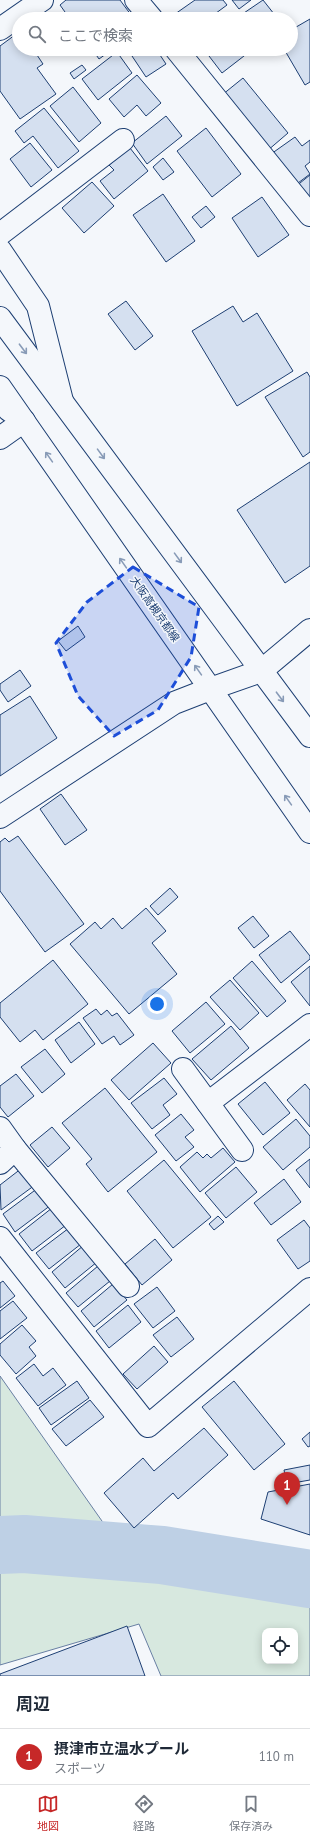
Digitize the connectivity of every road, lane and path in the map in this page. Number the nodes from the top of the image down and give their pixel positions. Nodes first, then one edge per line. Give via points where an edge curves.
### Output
1 (42, 0) edge
2 (136, 0) edge
3 (25, 12) edge
4 (146, 12) edge
5 (12, 21) edge
6 (0, 29) edge
7 (182, 56) edge
8 (123, 140) dead end
9 (310, 216) edge
10 (0, 234) edge
11 (0, 250) edge
12 (0, 318) edge
13 (0, 388) edge
14 (62, 401) junction
15 (0, 403) edge
16 (24, 421) junction
17 (0, 438) edge
18 (310, 630) edge
19 (261, 671) junction
20 (210, 689) junction
21 (310, 736) edge
22 (0, 817) edge
23 (310, 832) edge
24 (310, 1025) edge
25 (183, 1069) dead end
26 (208, 1103) junction
27 (0, 1128) edge
28 (242, 1150) dead end
29 (7, 1156) edge
30 (0, 1238) edge
31 (128, 1286) dead end
32 (310, 1289) edge

1 - 3 street
2 - 4 street
5 - 6 street
7 - 9 street
8 - 10 street
11 - 14 street via 38,306
12 -> 14 street
13 - 16 street, 大阪高槻京都線
14 -> 19 street
15 - 16 street
16 - 17 street
20 -> 16 street, 大阪高槻京都線
18 - 19 street
19 - 20 street
19 -> 21 street
20 - 22 street via 174,703
23 -> 20 street, 大阪高槻京都線
24 - 26 street
25 - 26 street
26 - 28 street
27 - 29 street
29 - 31 street
30 - 32 street via 148,1426

